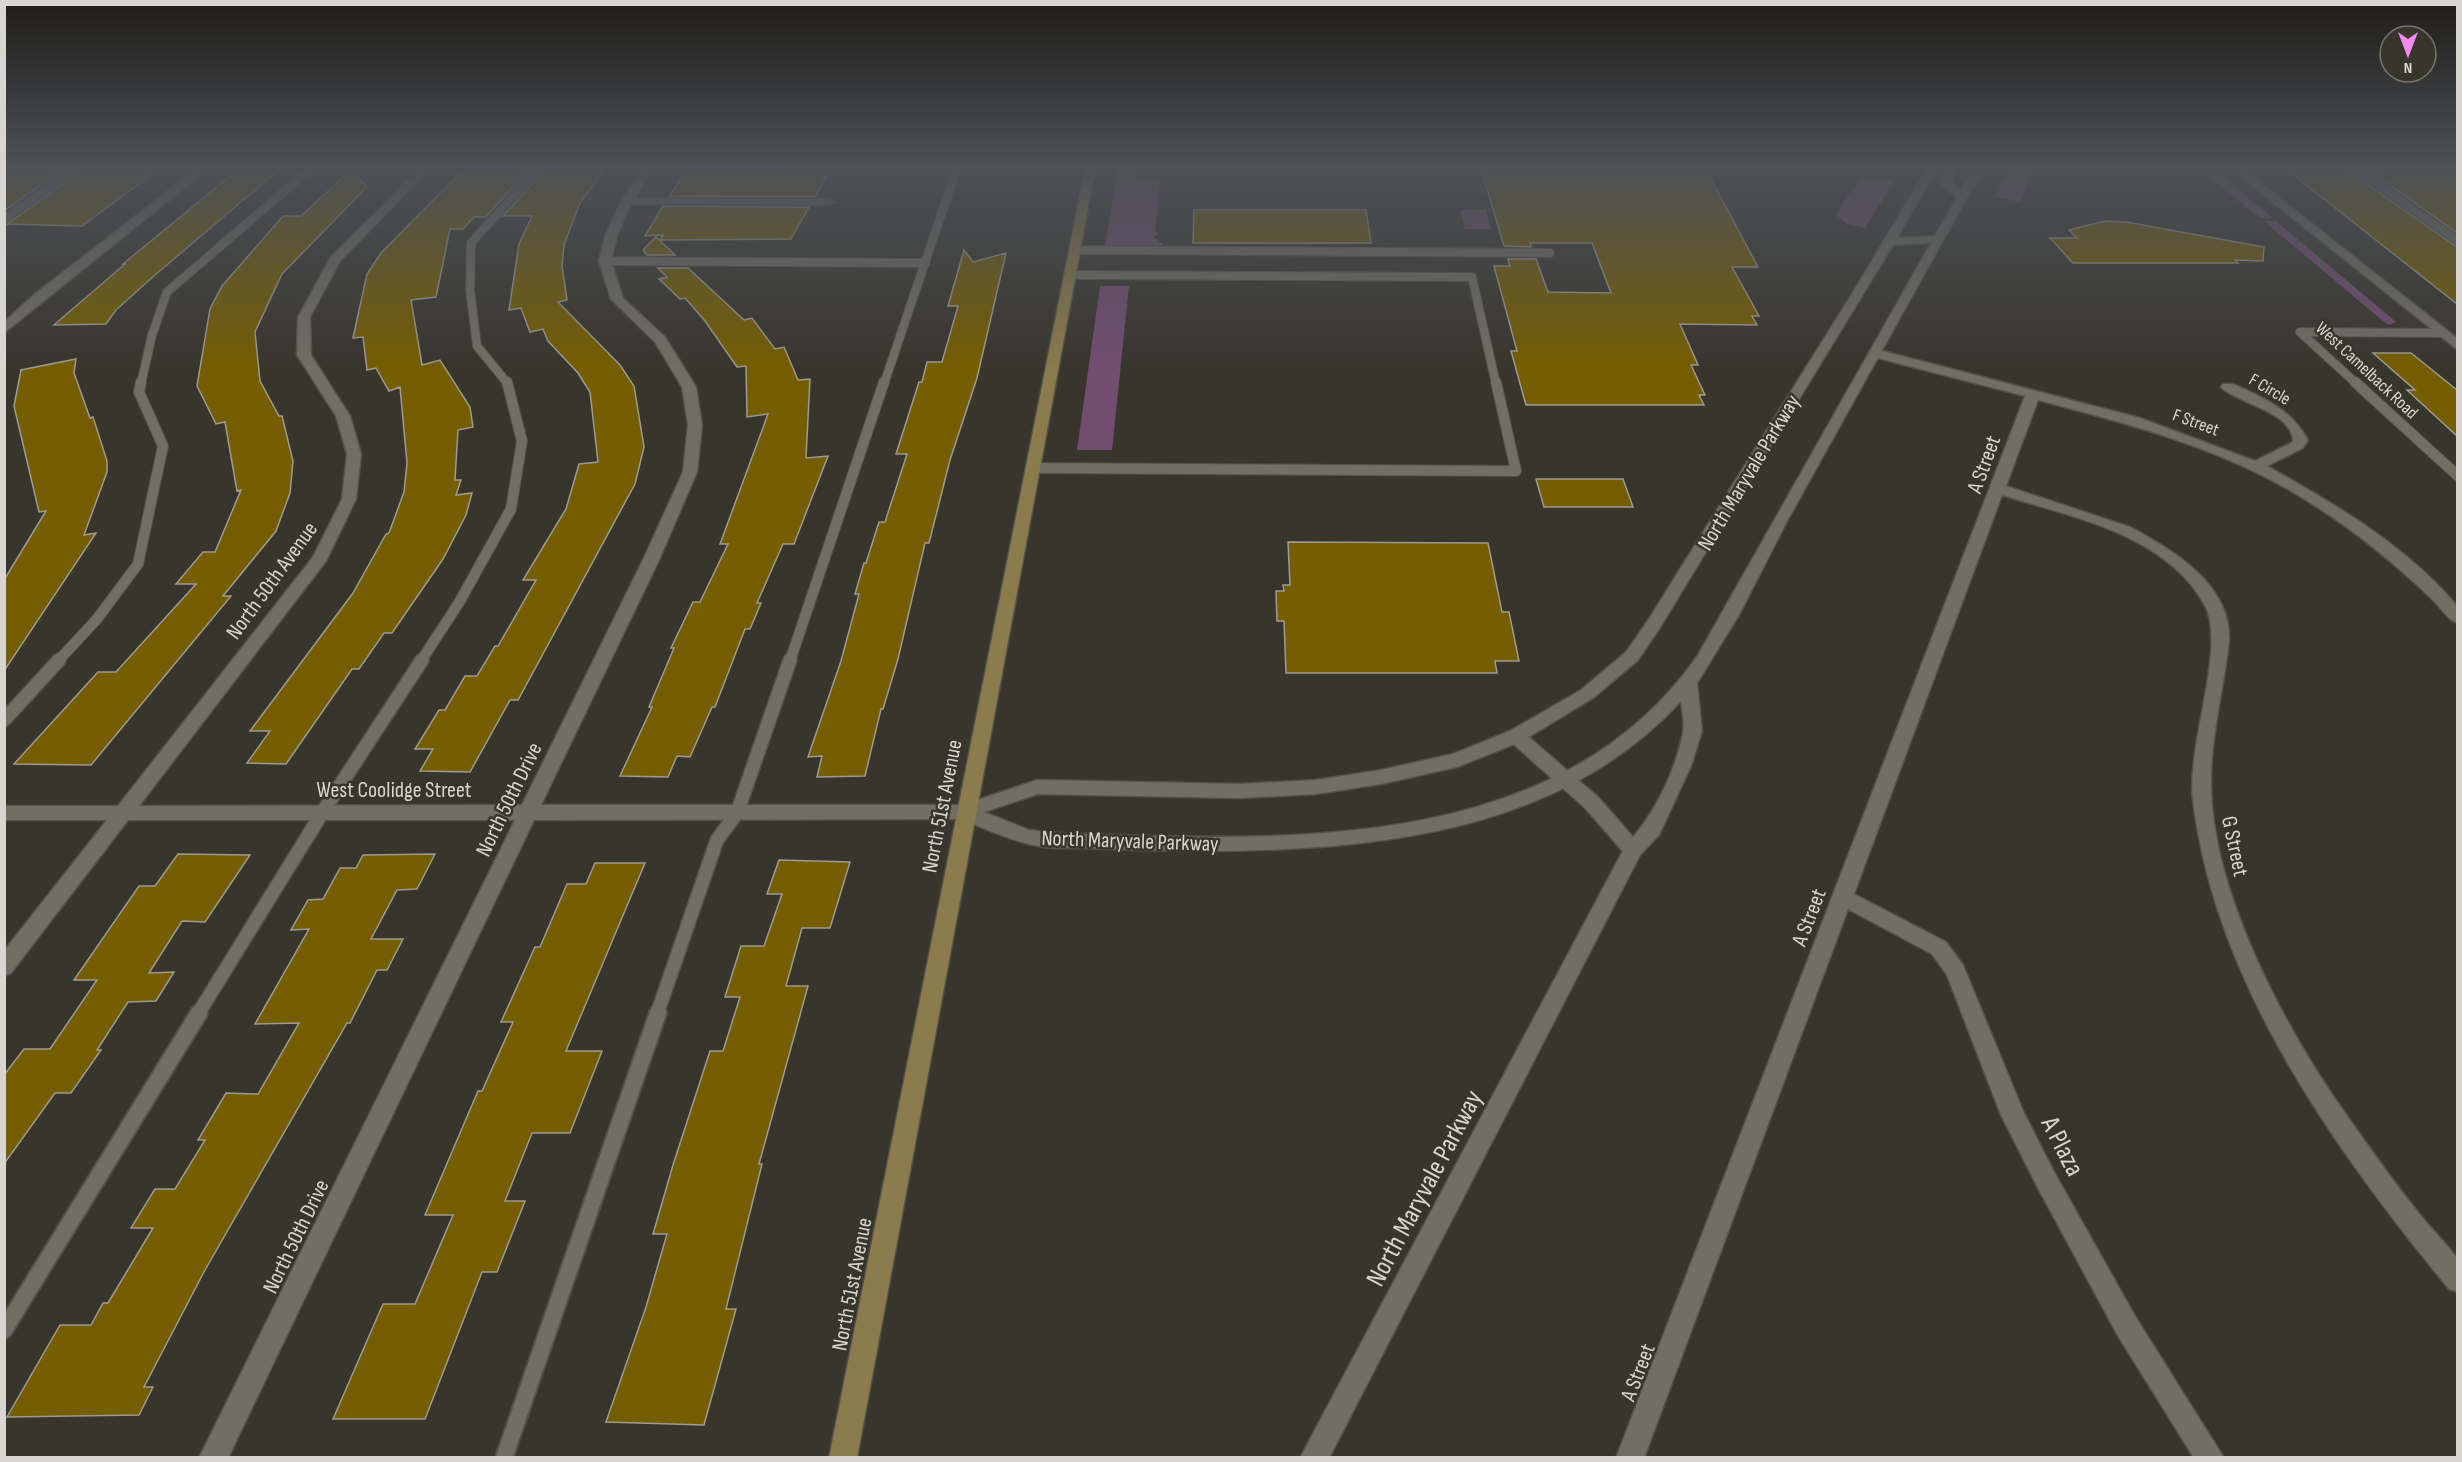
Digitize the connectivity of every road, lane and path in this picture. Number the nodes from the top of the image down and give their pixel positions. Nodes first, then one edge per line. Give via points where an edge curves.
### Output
1 (121, 233) edge
2 (235, 233) edge
3 (361, 233) edge
4 (480, 233) edge
5 (612, 233) edge
6 (935, 233) edge
7 (1077, 233) edge
8 (1895, 233) edge
9 (1941, 233) edge
10 (2316, 233) edge
11 (1938, 239) junction
12 (1890, 242) junction
13 (1074, 250) junction
14 (1550, 253) dead end
15 (605, 261) junction
16 (926, 262) junction
17 (1069, 275) junction
18 (4, 329) edge
19 (2440, 333) junction
20 (2457, 346) edge
21 (1875, 354) junction
22 (2229, 387) dead end
23 (2033, 394) junction
24 (2256, 466) junction
25 (1031, 468) junction
26 (2457, 476) edge
27 (2000, 489) junction
28 (2457, 618) edge
29 (1688, 682) junction
30 (4, 720) edge
31 (1516, 736) junction
32 (1566, 780) junction
33 (964, 812) junction
34 (4, 813) edge
35 (123, 813) junction
36 (322, 813) junction
37 (528, 813) junction
38 (737, 813) junction
39 (1633, 850) junction
40 (1842, 897) junction
41 (4, 967) edge
42 (2457, 1280) edge
43 (4, 1330) edge
44 (213, 1458) edge
45 (504, 1458) edge
46 (843, 1458) edge
47 (1314, 1458) edge
48 (1630, 1458) edge
49 (2210, 1458) edge

1 - 18 street
2 - 30 lane via 167,292 152,335 140,392 164,446 138,564 97,619
3 - 35 street, North 50th Avenue via 335,259 304,317 304,355 343,416 354,454 349,499 320,558
4 - 36 lane via 471,243 470,290 477,346 510,386 522,441 511,509 460,601
5 - 15 street
6 - 16 lane
7 - 13 main road, North 51st Avenue
8 - 12 street, North Maryvale Parkway
9 - 11 street, North Maryvale Parkway
10 - 19 street
11 - 12 street
11 - 21 street, North Maryvale Parkway
12 - 31 street, North Maryvale Parkway via 1718,524 1632,656 1587,694
13 - 14 lane
13 - 17 main road, North 51st Avenue
15 - 16 lane
15 - 37 street, North 50th Drive via 617,299 660,339 689,387 695,425 690,472
16 - 38 lane
17 - 25 main road, North 51st Avenue
17 - 25 lane via 1472,278 1516,471
19 - 20 street
19 - 26 lane, West Camelback Road via 2300,332
21 - 23 street, F Street
21 - 29 street, North Maryvale Parkway via 1756,562 1712,649
22 - 24 street, F Circle via 2279,411 2301,440
23 - 24 street, F Street via 2135,421
23 - 27 street, A Street
24 - 28 street, F Street via 2311,497 2388,549
25 - 33 main road, North 51st Avenue
27 - 40 street, A Street
27 - 42 street, G Street via 2126,530 2186,572 2213,606 2220,624 2219,644 2203,754 2202,796 2206,840 2232,924 2298,1056 2376,1176
29 - 32 street, North Maryvale Parkway via 1640,731
29 - 39 street, North Maryvale Parkway via 1693,731 1682,766 1652,830
31 - 32 street
31 - 33 street, North Maryvale Parkway via 1457,760 1316,787 1240,791 1037,787
32 - 33 street, North Maryvale Parkway via 1442,824 1360,838 1280,843 1031,838
32 - 39 street
33 - 38 street, West Coolidge Street
33 - 46 main road, North 51st Avenue
34 - 35 street, West Coolidge Street
35 - 36 street, West Coolidge Street
35 - 41 street, North 50th Avenue
36 - 37 street, West Coolidge Street
36 - 43 lane
37 - 38 street, West Coolidge Street
37 - 44 street, North 50th Drive
38 - 45 lane via 717,840
39 - 47 street, North Maryvale Parkway
40 - 48 street, A Street
40 - 49 street, A Plaza via 1938,948 1956,971 2013,1114 2046,1180 2126,1325

